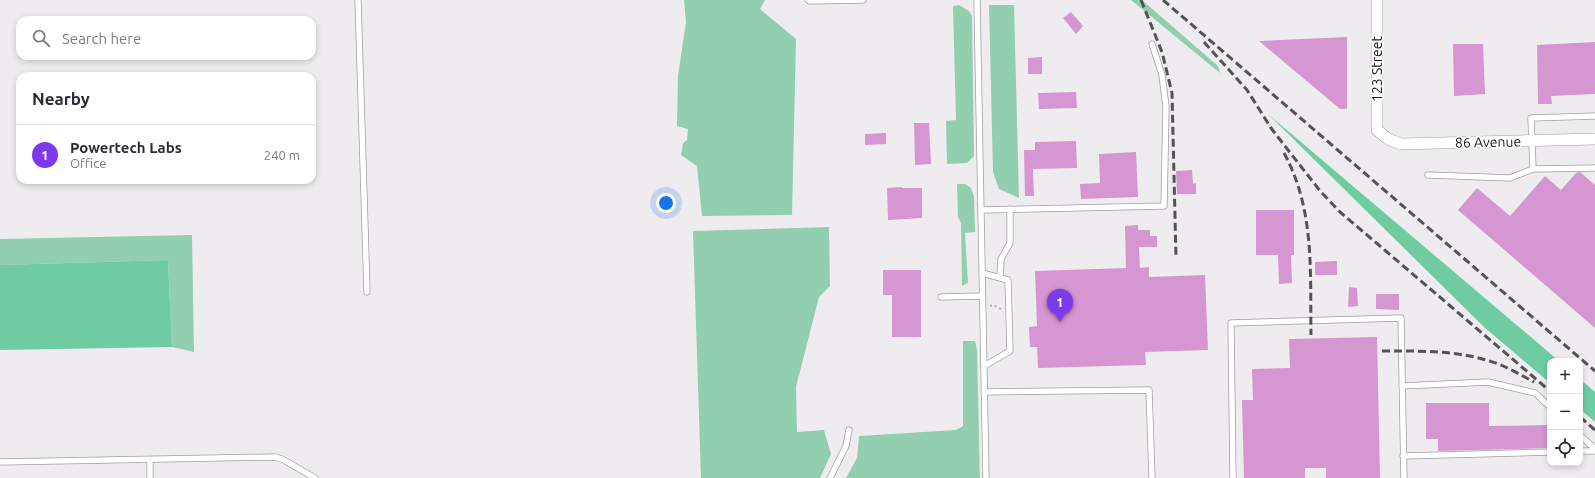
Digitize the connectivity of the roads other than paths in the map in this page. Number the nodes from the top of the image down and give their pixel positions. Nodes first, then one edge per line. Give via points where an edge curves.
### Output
1 (358, 0) edge
2 (808, 0) edge
3 (863, 0) edge
4 (977, 0) edge
5 (1377, 0) edge
6 (1152, 44) dead end
7 (1595, 116) edge
8 (1383, 135) joint
9 (1595, 139) edge
10 (1532, 141) junction
11 (1595, 168) edge
12 (1533, 169) junction
13 (1428, 175) dead end
14 (1010, 209) junction
15 (981, 210) junction
16 (982, 273) junction
17 (1000, 278) junction
18 (367, 292) dead end
19 (982, 296) junction
20 (941, 297) dead end
21 (984, 366) junction
22 (1402, 386) junction
23 (984, 392) junction
24 (1547, 404) edge
25 (849, 430) dead end
26 (1583, 438) edge
27 (1595, 450) edge
28 (1583, 451) edge
29 (1547, 452) edge
30 (1403, 456) junction
31 (150, 460) junction
32 (0, 462) edge
33 (150, 478) edge
34 (315, 478) edge
35 (830, 478) edge
36 (986, 478) edge
37 (1152, 478) edge
38 (1233, 478) edge
39 (1404, 478) edge

1 - 18 lane
2 - 3 lane
4 - 15 lane
5 - 8 street, 123 Street via 1377,130
6 - 14 lane via 1162,75 1166,107 1164,206
7 - 10 lane via 1531,118
8 - 10 street, 86 Avenue via 1401,144
9 - 10 street, 86 Avenue
10 - 12 lane
11 - 12 lane
12 - 13 lane via 1510,178
14 - 15 lane
14 - 17 lane via 1010,243 1001,259
15 - 16 lane
16 - 17 lane
16 - 19 lane
17 - 21 lane via 1008,280 1010,351
19 - 20 lane
19 - 21 lane
21 - 23 lane
22 - 24 lane via 1488,382 1535,393
22 - 30 lane
22 - 38 lane via 1401,318 1231,322
23 - 36 lane
23 - 37 lane via 1149,390
25 - 35 lane via 846,446
26 - 27 lane
27 - 28 lane
29 - 30 lane
30 - 39 lane
31 - 32 lane
31 - 33 lane
31 - 34 lane via 275,457

